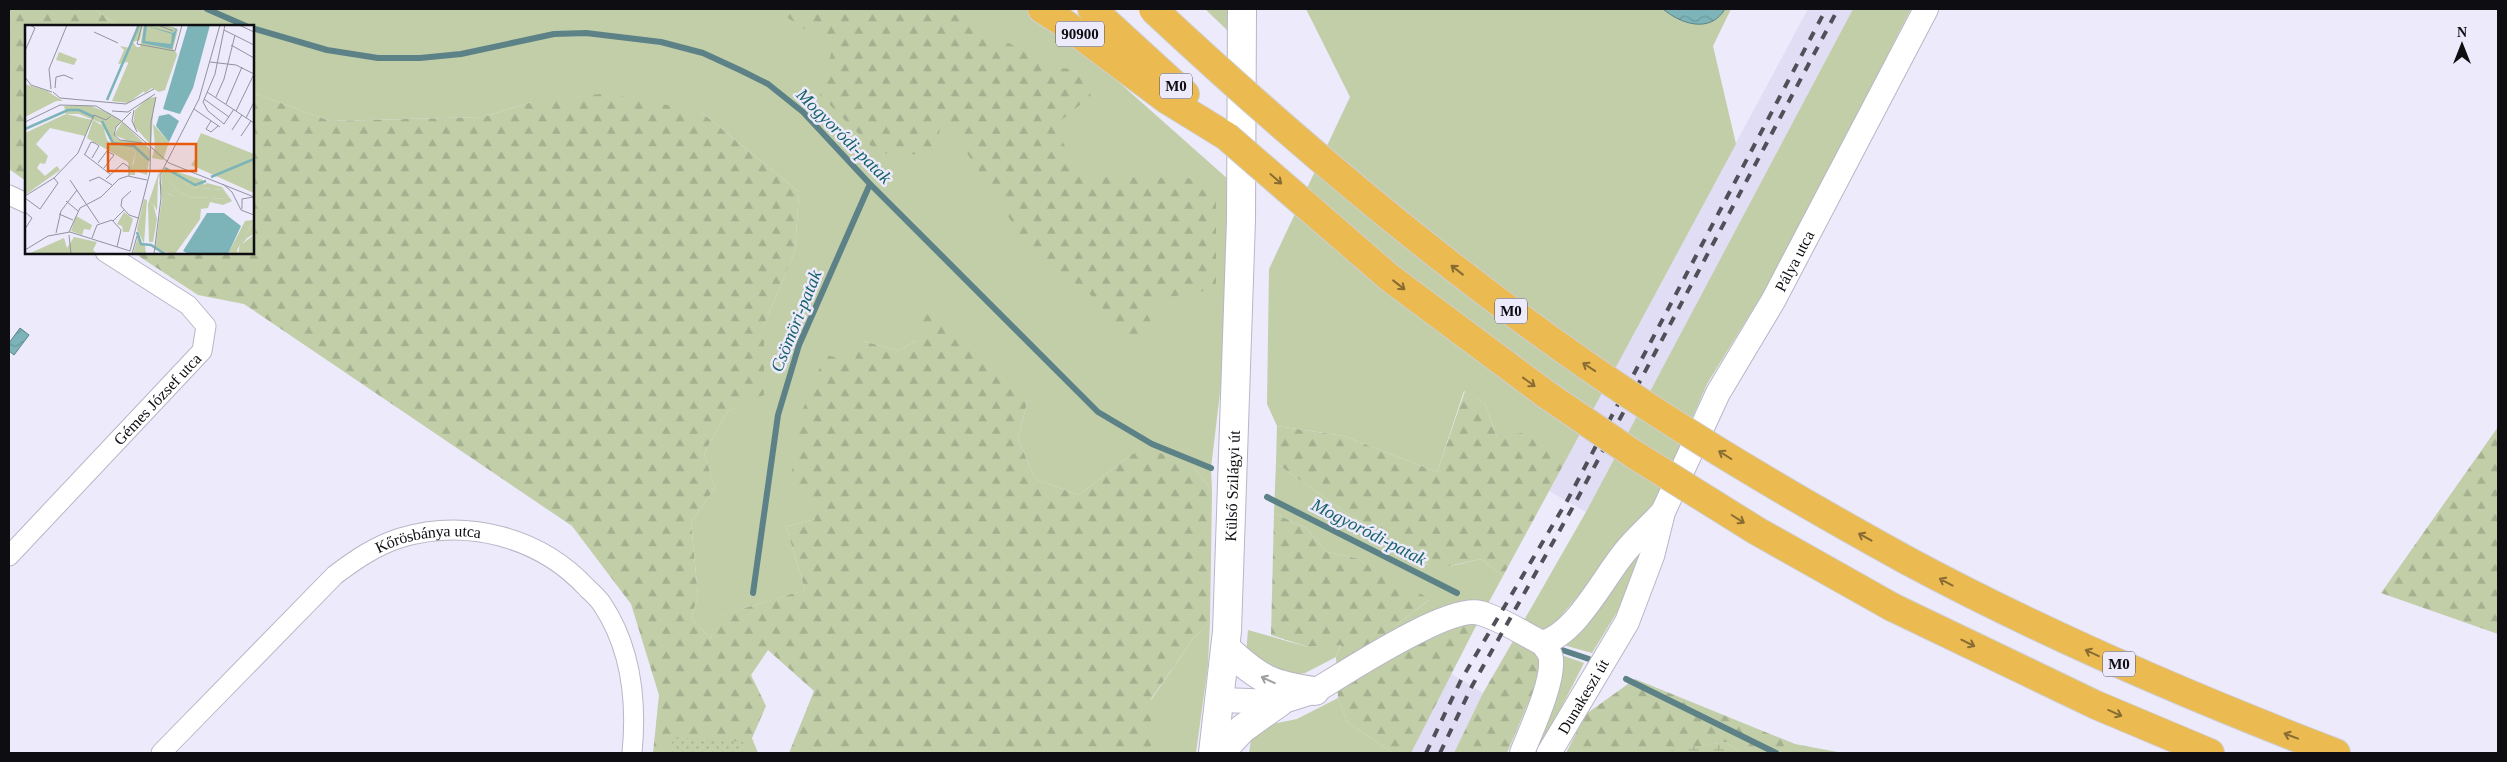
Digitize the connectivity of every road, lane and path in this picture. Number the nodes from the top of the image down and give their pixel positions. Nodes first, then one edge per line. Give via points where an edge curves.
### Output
1 (1042, 9) edge
2 (1092, 9) edge
3 (1153, 9) edge
4 (1242, 9) edge
5 (1926, 9) edge
6 (1121, 50) junction
7 (9, 195) edge
8 (25, 203) edge
9 (108, 254) edge
10 (1663, 512) junction
11 (9, 556) edge
12 (1542, 643) junction
13 (1227, 649) junction
14 (1315, 691) junction
15 (1220, 700) junction
16 (1280, 702) junction
17 (161, 753) edge
18 (632, 753) edge
19 (1213, 753) edge
20 (1220, 753) edge
21 (1522, 753) edge
22 (1549, 753) edge
23 (2210, 753) edge
24 (2336, 753) edge

1 - 6 highway, 90900
2 - 6 highway, M0
24 -> 3 highway, M0, bridge via 2192,696 2015,616 1908,561 1736,463 1639,401 1510,310 1408,232 1304,146
4 - 13 main road, Külső Szilágyi út via 1241,220
5 - 10 street, Pálya utca via 1773,301 1718,393
6 -> 23 highway, M0, bridge via 1390,278 1547,395 1635,455 1757,531 1892,607 2096,705
7 - 8 street
9 - 11 street, Gémes József utca via 198,314 206,326 202,351
10 - 12 street via 1624,552 1573,622 1560,636
10 - 22 street, Dunakeszi út via 1652,556 1626,622
12 - 14 street via 1480,613 1467,612 1407,637
12 - 21 street via 1551,660 1544,699
14 -> 13 main road via 1272,683 1248,669
13 - 15 main road, Külső Szilágyi út
14 - 16 street
15 - 16 street
15 - 19 main road, Külső Szilágyi út
16 - 20 main road via 1242,728
17 - 18 street, Kőrösbánya utca via 335,575 366,552 400,538 435,531 469,530 505,536 536,548 572,571 602,604 622,644 634,688 636,719

